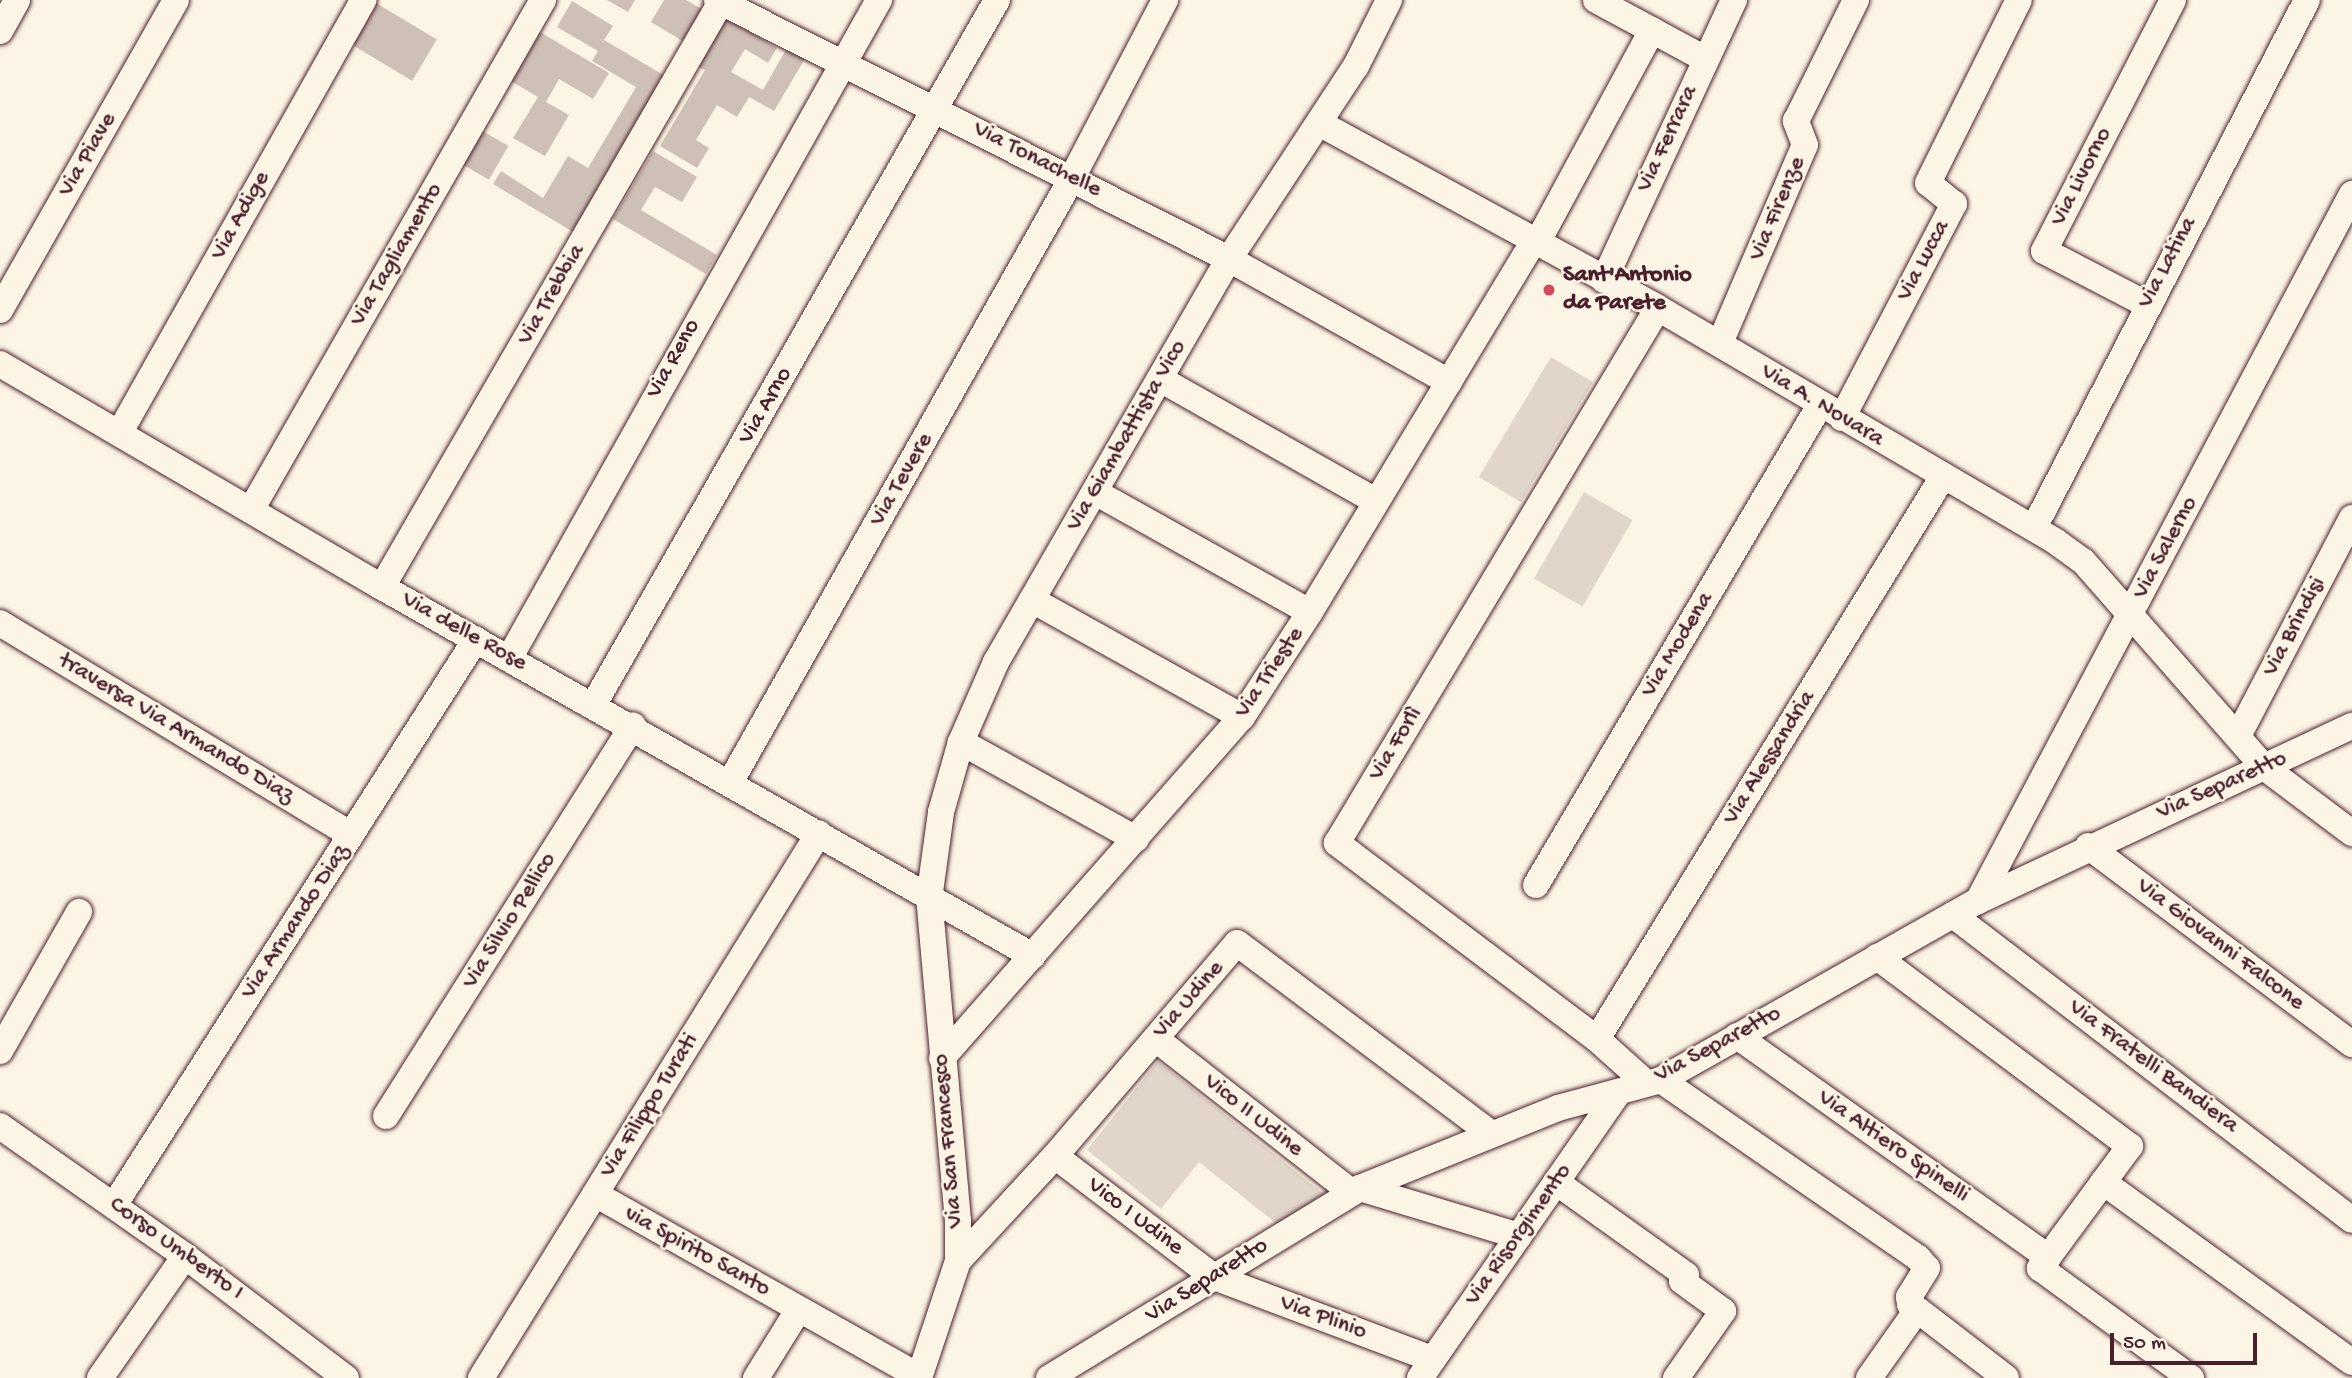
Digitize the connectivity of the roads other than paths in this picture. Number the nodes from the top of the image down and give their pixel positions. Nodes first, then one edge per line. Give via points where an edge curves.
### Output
1 (17, 0) edge
2 (176, 0) edge
3 (363, 0) edge
4 (543, 0) edge
5 (879, 0) edge
6 (997, 0) edge
7 (1166, 0) edge
8 (1389, 0) edge
9 (1596, 0) edge
10 (1734, 0) edge
11 (1856, 0) edge
12 (2018, 0) edge
13 (2173, 0) edge
14 (2307, 0) edge
15 (719, 1) edge
16 (757, 8) edge
17 (1652, 30) junction
18 (0, 31) edge
19 (1705, 59) junction
20 (844, 63) junction
21 (938, 109) junction
22 (1319, 123) junction
23 (1072, 178) junction
24 (2352, 194) edge
25 (1536, 242) junction
26 (1229, 260) junction
27 (1604, 280) junction
28 (2146, 304) junction
29 (1658, 308) junction
30 (0, 310) edge
31 (1720, 344) junction
32 (0, 363) edge
33 (1160, 379) junction
34 (1448, 382) junction
35 (1831, 412) junction
36 (120, 432) junction
37 (1942, 478) junction
38 (1095, 492) junction
39 (1376, 501) junction
40 (251, 510) junction
41 (2352, 518) edge
42 (2034, 528) junction
43 (383, 587) junction
44 (1032, 600) junction
45 (1310, 612) junction
46 (2132, 614) junction
47 (0, 623) edge
48 (476, 639) junction
49 (510, 657) junction
50 (594, 704) junction
51 (1242, 717) junction
52 (633, 726) junction
53 (2352, 726) edge
54 (2238, 736) junction
55 (961, 742) junction
56 (2264, 767) junction
57 (731, 781) junction
58 (2352, 833) edge
59 (819, 834) junction
60 (351, 835) junction
61 (1136, 839) junction
62 (2088, 846) junction
63 (1536, 885) dead end
64 (929, 898) junction
65 (1978, 901) junction
66 (79, 912) dead end
67 (1953, 915) junction
68 (1033, 956) junction
69 (1877, 957) junction
70 (1737, 1036) junction
71 (1156, 1039) junction
72 (1597, 1039) junction
73 (2352, 1044) edge
74 (0, 1051) edge
75 (942, 1058) junction
76 (1653, 1081) junction
77 (1618, 1093) junction
78 (387, 1116) dead end
79 (0, 1126) edge
80 (1490, 1133) junction
81 (1055, 1156) junction
82 (1556, 1182) junction
83 (2103, 1182) junction
84 (1355, 1190) junction
85 (595, 1194) junction
86 (114, 1204) junction
87 (2352, 1220) edge
88 (1519, 1236) junction
89 (185, 1256) junction
90 (2048, 1257) junction
91 (958, 1261) junction
92 (1214, 1278) junction
93 (1913, 1307) junction
94 (799, 1309) junction
95 (2352, 1362) edge
96 (1426, 1368) edge
97 (915, 1375) edge
98 (100, 1378) edge
99 (346, 1378) edge
100 (481, 1378) edge
101 (756, 1378) edge
102 (1049, 1378) edge
103 (1676, 1378) edge
104 (1869, 1378) edge
105 (2006, 1378) edge
106 (2191, 1378) edge

1 - 18 street
2 - 30 street, Via Piave
3 - 36 street, Via Adige
4 - 40 street, Via Tagliamento
5 - 20 street, Via Reno
6 - 21 street, Via Arno
7 - 23 street, Via Tevere
8 - 22 street, Via Giambattista Vico via 1356,66
9 - 17 street
10 - 19 street, Via Ferrara
11 - 31 street, Via Firenze via 1796,121 1805,145
12 - 35 street, Via Lucca via 1928,183 1954,204
13 - 28 street, Via Livorno via 2044,251
14 - 28 street, Via Latina
15 - 16 street, Via Tonachelle
15 - 43 street, Via Trebbia
16 - 20 street, Via Tonachelle
17 - 19 street
17 - 25 street, Via Trieste
19 - 27 street, Via Ferrara
20 - 21 street, Via Tonachelle
20 - 49 street, Via Reno
21 - 23 street, Via Tonachelle
21 - 50 street, Via Arno
22 - 25 street, Via A. Novara
22 - 26 street, Via Giambattista Vico
23 - 26 street, Via Tonachelle
23 - 57 street, Via Tevere
24 - 46 street, Via Salerno
25 - 27 street, Via A. Novara
25 - 34 street, Via Trieste
26 - 33 street, Via Giambattista Vico
26 - 34 street, Via Tonachelle
27 - 29 street, Via A. Novara
28 - 42 street, Via Latina
29 - 31 street, Via A. Novara
29 - 72 street, Via Forlì via 1337,843
31 - 35 street, Via A. Novara
32 - 36 street, Via delle Rose
33 - 38 street, Via Giambattista Vico
33 - 39 street
34 - 39 street, Via Trieste
35 - 37 street, Via A. Novara
35 - 63 street, Via Modena
36 - 40 street, Via delle Rose
37 - 42 street, Via A. Novara
37 - 72 street, Via Alessandria
38 - 44 street, Via Giambattista Vico
38 - 45 street
39 - 45 street, Via Trieste
40 - 43 street, Via delle Rose
41 - 54 street, Via Brindisi
42 - 46 street, Via A. Novara via 2083,561
43 - 48 street, Via delle Rose
44 - 51 street
44 - 55 street, Via Giambattista Vico via 996,662
45 - 51 street, Via Trieste
46 - 54 street, Via A. Novara
46 - 65 street, Via Salerno
47 - 60 street, traversa Via Armando Diaz
48 - 49 street, Via delle Rose
48 - 60 street, Via Armando Diaz
49 - 50 street, Via delle Rose
50 - 52 street, Via delle Rose
51 - 61 street, Via Trieste
52 - 57 street, Via delle Rose
52 - 78 street, Via Silvio Pellico
53 - 56 street, Via Separetto
54 - 56 street, Via A. Novara
55 - 61 street
55 - 64 street, Via Giambattista Vico via 941,812
56 - 58 street, Via A. Novara
56 - 62 street, Via Separetto
57 - 59 street, Via delle Rose
59 - 64 street, Via delle Rose
59 - 85 street, Via Filippo Turati
60 - 86 street, Via Armando Diaz
61 - 68 street, Via Trieste
62 - 65 street, Via Separetto
62 - 73 street, Via Giovanni Falcone
64 - 68 street, Via delle Rose
64 - 75 street, Via San Francesco
65 - 67 street, Via Separetto
66 - 74 street
67 - 69 street, Via Separetto
67 - 87 street, Via Fratelli Bandiera
68 - 75 street, Via Trieste
69 - 70 street, Via Separetto
69 - 83 street via 2130,1146
70 - 76 street, Via Separetto
70 - 90 street, Via Altiero Spinelli
71 - 80 street, Via Udine via 1237,943
71 - 81 street, Via Udine
71 - 84 street, Vico II Udine
72 - 76 street, Via Forlì
75 - 91 street, Via San Francesco
76 - 77 street, Via Separetto
76 - 93 street, Via Forlì via 1917,1258 1927,1268 1909,1297
77 - 80 street, Via Separetto
77 - 82 street, Via Risorgimento
79 - 86 street, Corso Umberto I
80 - 84 street, Via Separetto
81 - 91 street, Via Udine
81 - 92 street, Vico I Udine
82 - 88 street, Via Risorgimento
82 - 103 street via 1686,1275 1682,1281 1723,1311
83 - 90 street
83 - 95 street
84 - 88 street
84 - 92 street, Via Separetto
85 - 94 street, via Spirito Santo
85 - 100 street, Via Filippo Turati
86 - 89 street, Corso Umberto I
88 - 96 street, Via Risorgimento
89 - 98 street
89 - 99 street, Corso Umberto I
90 - 106 street via 2040,1268
91 - 97 street, Via San Francesco
92 - 96 street, Via Plinio
92 - 102 street, Via Separetto
93 - 104 street
93 - 105 street
94 - 97 street, via Spirito Santo
94 - 101 street, via Spirito Santo

